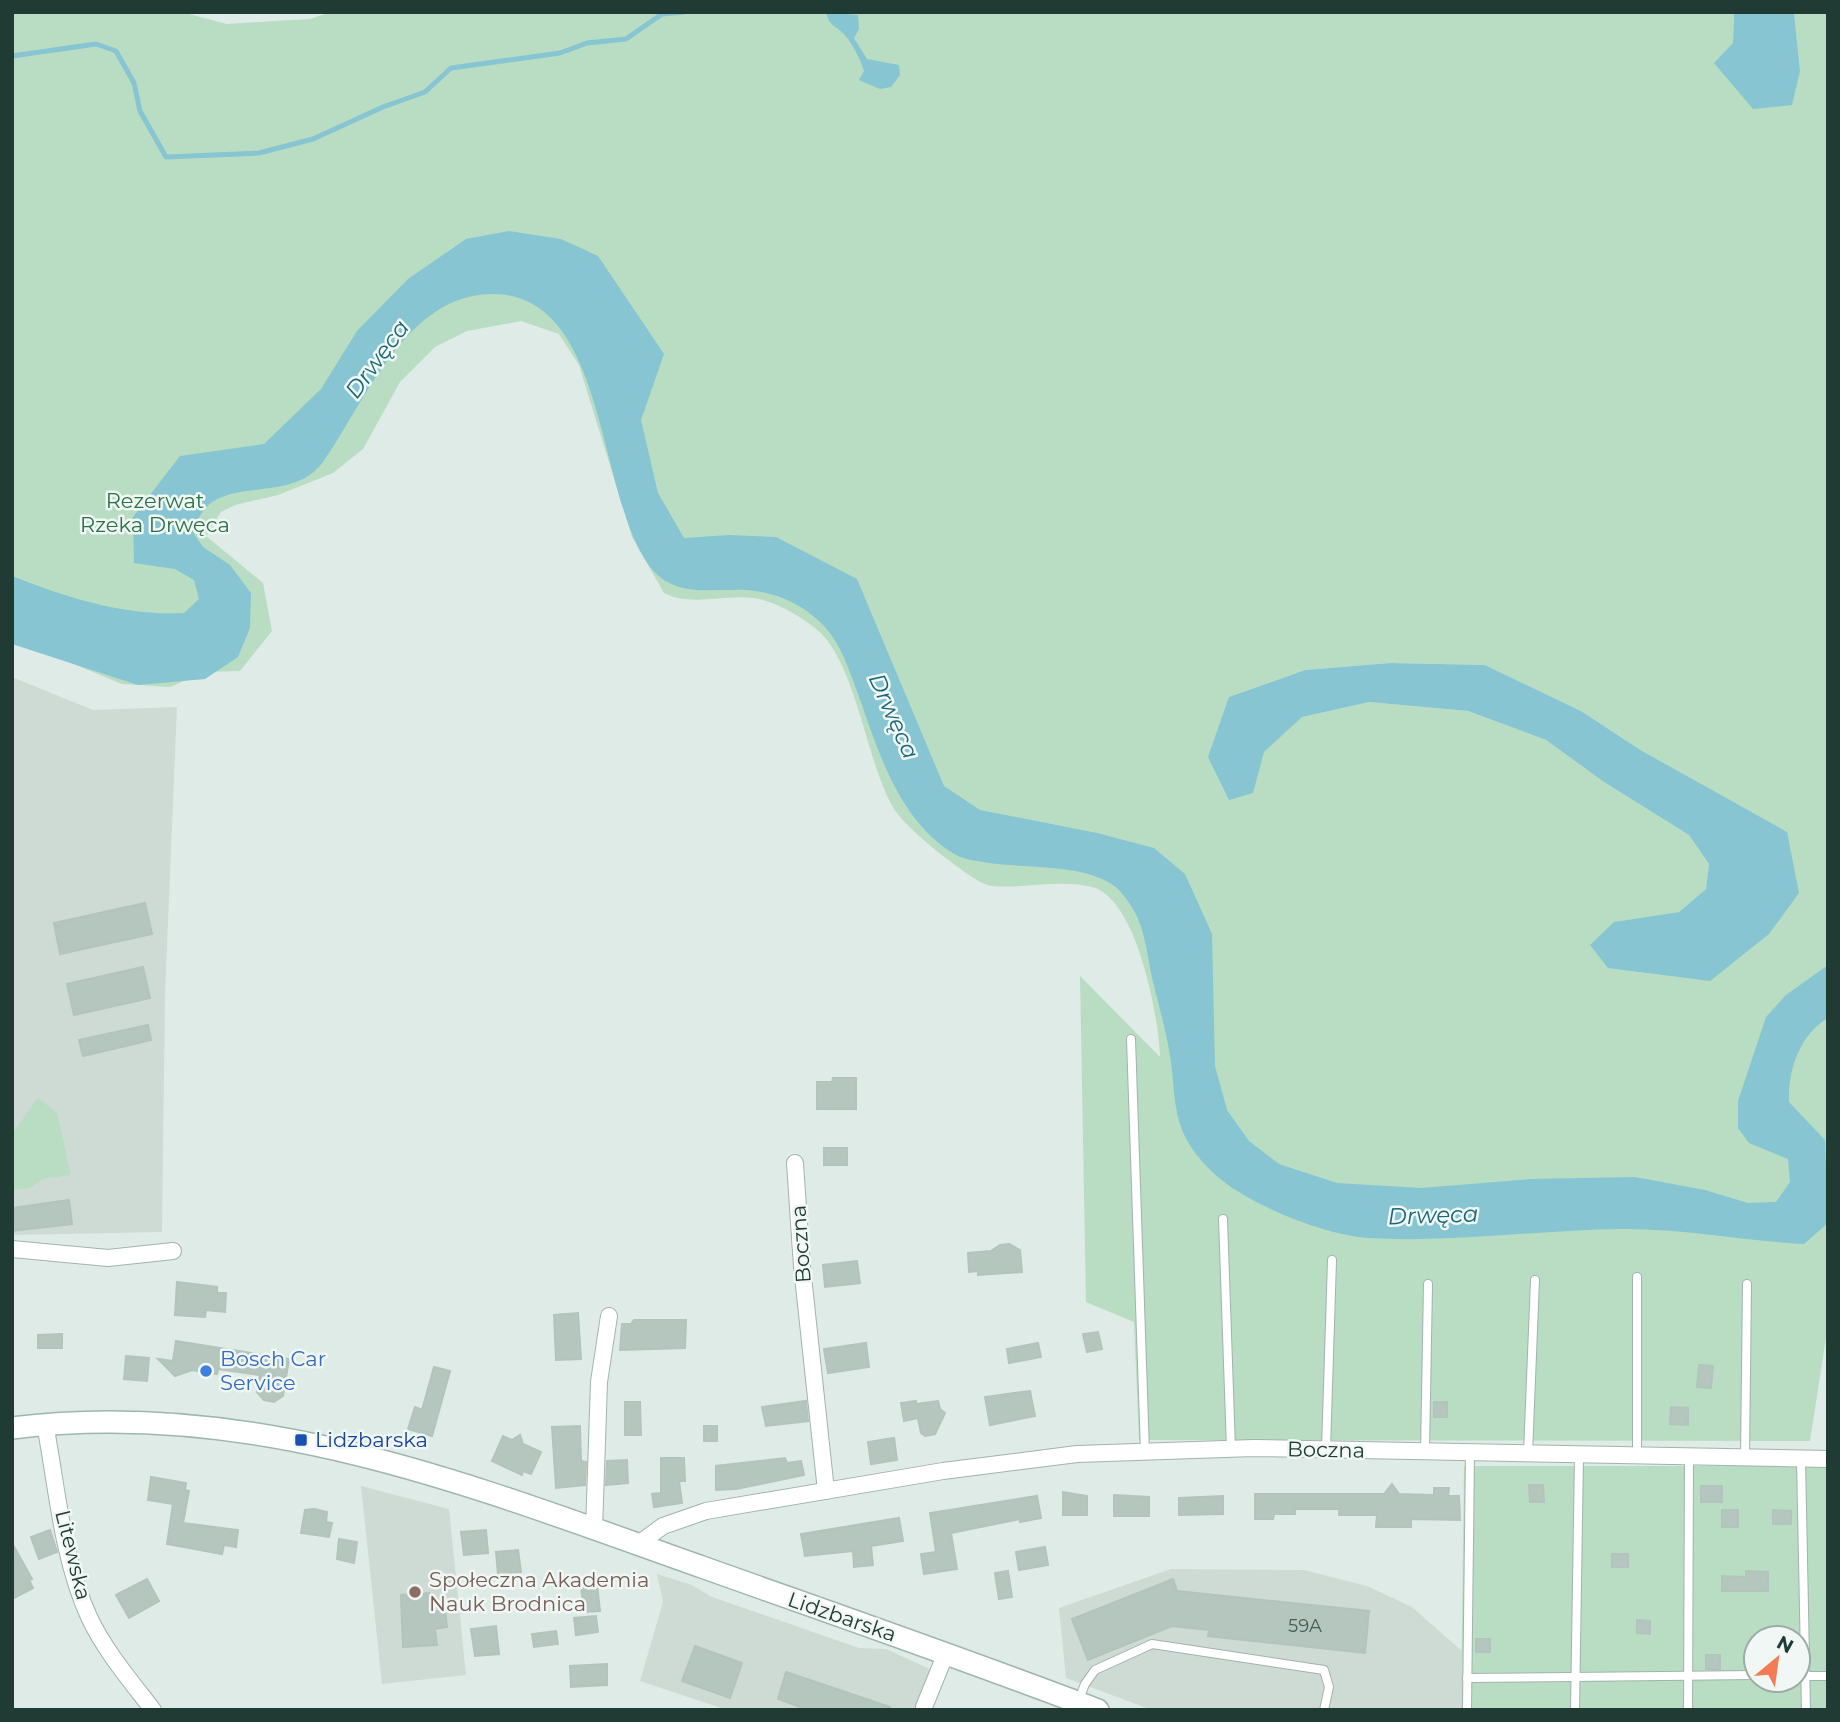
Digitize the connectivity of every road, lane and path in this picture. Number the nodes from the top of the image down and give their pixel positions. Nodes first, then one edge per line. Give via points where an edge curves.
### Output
1 (1131, 1039) dead end
2 (796, 1163) dead end
3 (1223, 1219) dead end
4 (12, 1249) edge
5 (173, 1251) dead end
6 (1332, 1260) dead end
7 (1637, 1277) dead end
8 (1535, 1280) dead end
9 (1428, 1284) dead end
10 (1747, 1284) dead end
11 (609, 1316) dead end
12 (45, 1424) junction
13 (12, 1428) edge
14 (1231, 1449) junction
15 (1326, 1450) junction
16 (1145, 1452) junction
17 (1424, 1452) junction
18 (1469, 1452) junction
19 (1528, 1453) junction
20 (1579, 1455) junction
21 (1637, 1456) junction
22 (1689, 1457) junction
23 (1745, 1458) junction
24 (1801, 1459) junction
25 (1828, 1459) edge
26 (826, 1491) junction
27 (594, 1530) junction
28 (638, 1545) junction
29 (1802, 1624) edge
30 (946, 1653) junction
31 (1687, 1674) junction
32 (1742, 1675) edge
33 (1576, 1677) junction
34 (1467, 1678) junction
35 (1088, 1706) edge
36 (925, 1707) dead end
37 (153, 1710) edge
38 (1324, 1710) edge
39 (1467, 1710) edge
40 (1575, 1710) edge
41 (1688, 1710) edge

1 - 16 lane
2 - 26 street, Boczna
3 - 14 lane
4 - 5 street via 108,1258
6 - 15 lane
7 - 21 lane
8 - 19 lane
9 - 17 lane
10 - 23 lane
11 - 27 street via 599,1382
12 - 13 main road, Lidzbarska
12 - 27 main road, Lidzbarska via 210,1426 301,1440 431,1474
12 - 37 street, Litewska via 75,1576 89,1618
14 - 15 street, Boczna
14 - 16 street, Boczna
15 - 17 street, Boczna
16 - 26 street, Boczna via 1063,1455
17 - 18 street, Boczna
18 - 19 street, Boczna
18 - 34 lane
19 - 20 street, Boczna
20 - 21 street, Boczna
20 - 33 lane
21 - 22 street, Boczna
22 - 23 street, Boczna
22 - 31 lane
23 - 24 street, Boczna
24 - 25 street, Boczna
24 - 29 lane
26 - 28 street, Boczna via 683,1517
27 - 28 main road, Lidzbarska
28 - 30 main road, Lidzbarska
30 - 35 main road, Lidzbarska
30 - 36 street
31 - 32 lane
31 - 33 lane
31 - 41 lane
33 - 34 lane
33 - 40 lane
34 - 39 lane
35 - 38 lane via 1085,1684 1095,1670 1152,1644 1324,1670 1329,1687

